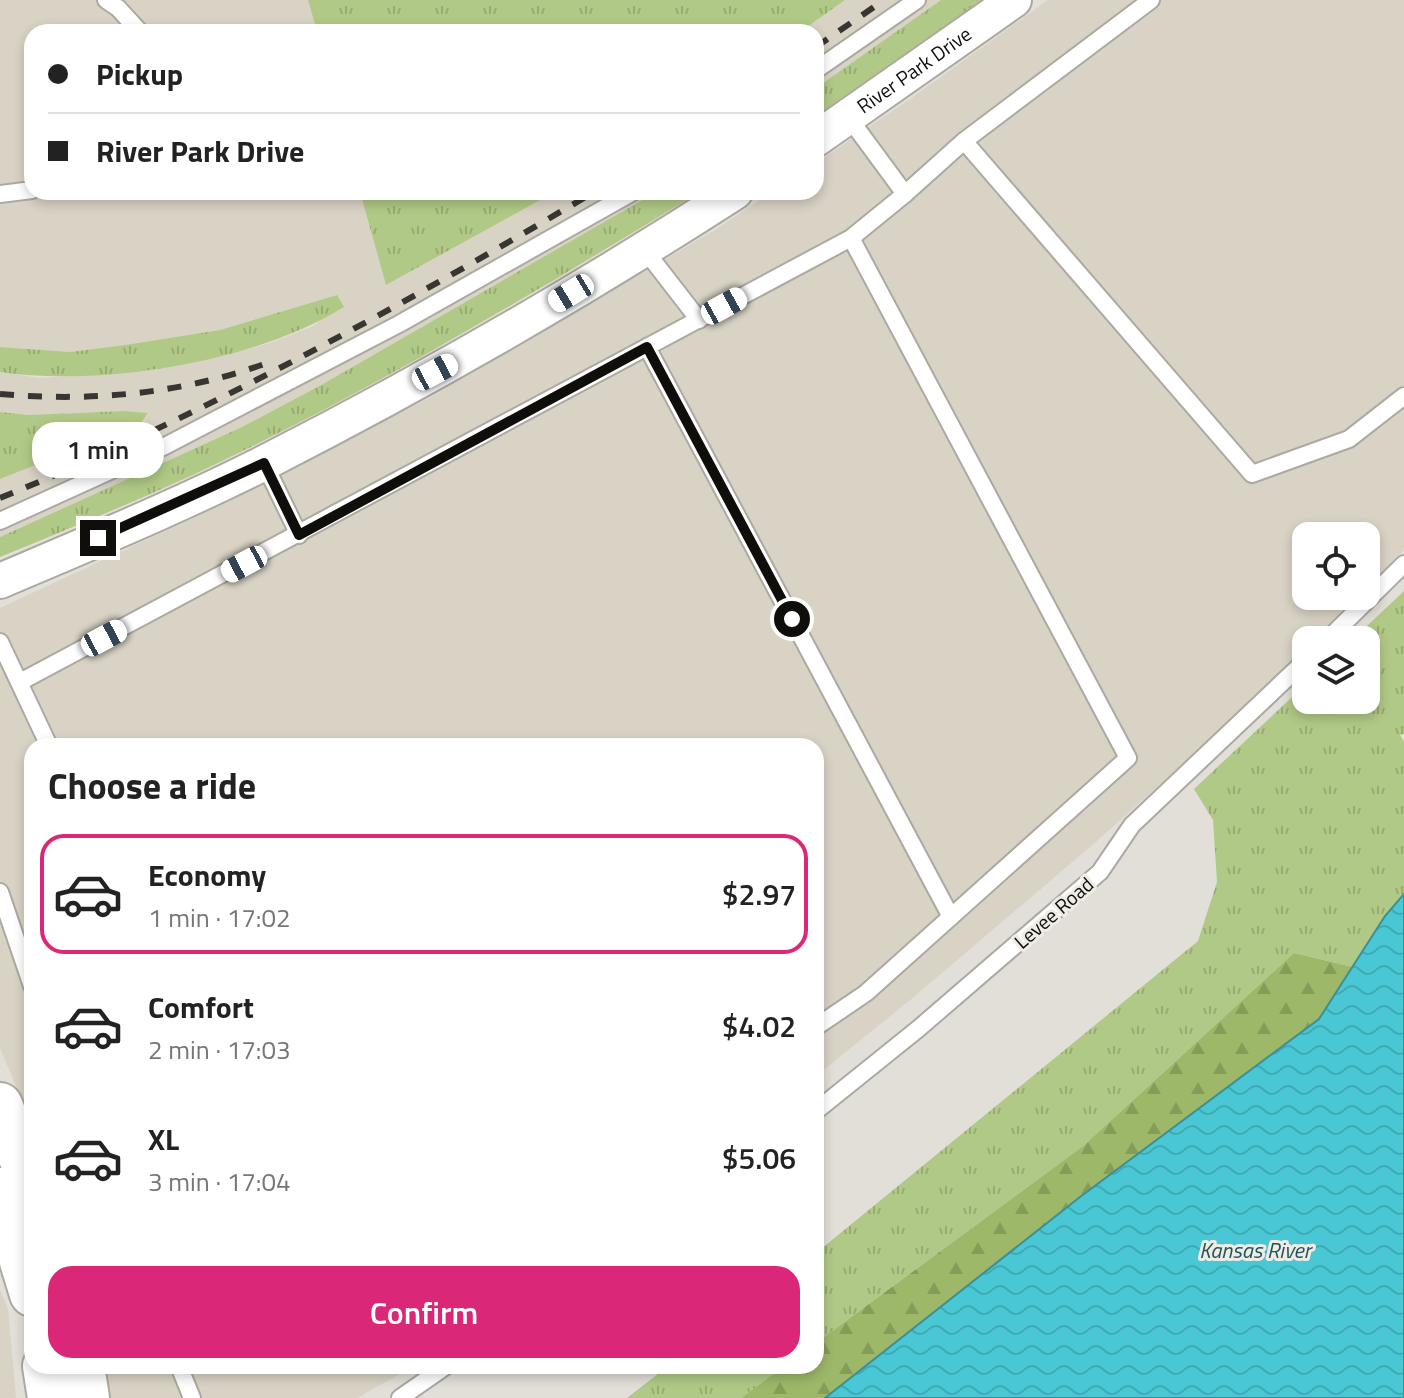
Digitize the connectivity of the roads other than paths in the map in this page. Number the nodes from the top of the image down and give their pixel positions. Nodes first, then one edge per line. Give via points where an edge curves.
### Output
1 (106, 0) edge
2 (917, 0) edge
3 (1014, 0) edge
4 (1151, 0) edge
5 (133, 24) edge
6 (824, 64) edge
7 (849, 118) junction
8 (824, 134) edge
9 (964, 141) junction
10 (24, 191) edge
11 (0, 194) edge
12 (905, 194) junction
13 (619, 200) edge
14 (722, 200) edge
15 (851, 238) junction
16 (644, 249) junction
17 (699, 320) junction
18 (647, 347) junction
19 (1404, 396) edge
20 (264, 463) junction
21 (0, 521) edge
22 (299, 535) junction
23 (1404, 564) edge
24 (0, 581) edge
25 (1341, 626) edge
26 (0, 642) edge
27 (1292, 673) edge
28 (20, 682) junction
29 (45, 738) edge
30 (0, 892) edge
31 (951, 917) junction
32 (24, 962) edge
33 (824, 1022) edge
34 (0, 1105) edge
35 (824, 1105) edge
36 (24, 1165) edge
37 (0, 1190) edge
38 (24, 1268) edge
39 (46, 1374) edge
40 (83, 1374) edge
41 (182, 1374) edge
42 (434, 1374) edge
43 (50, 1398) edge
44 (87, 1398) edge
45 (192, 1398) edge
46 (400, 1398) edge

1 - 5 lane
2 - 6 lane
3 - 7 street, River Park Drive
4 - 9 lane
7 - 8 street, River Park Drive
7 - 12 lane
9 - 12 lane
9 - 19 lane via 1252,474 1349,439
10 - 11 lane
12 - 15 lane
13 - 21 lane via 399,324 165,446
14 - 16 street
15 - 17 lane
15 - 31 lane via 1128,758
16 - 17 lane
16 - 20 street via 484,346
17 - 18 lane
18 - 22 lane
18 - 31 lane
20 - 22 lane
20 - 24 street
22 - 28 lane
23 - 25 lane
26 - 28 lane
27 - 35 lane, Levee Road via 1132,825 1100,872
28 - 29 lane
30 - 32 lane
31 - 33 lane via 866,993
34 - 36 main road
37 - 38 main road
39 - 43 main road
40 - 44 main road
41 - 45 lane
42 - 46 lane

